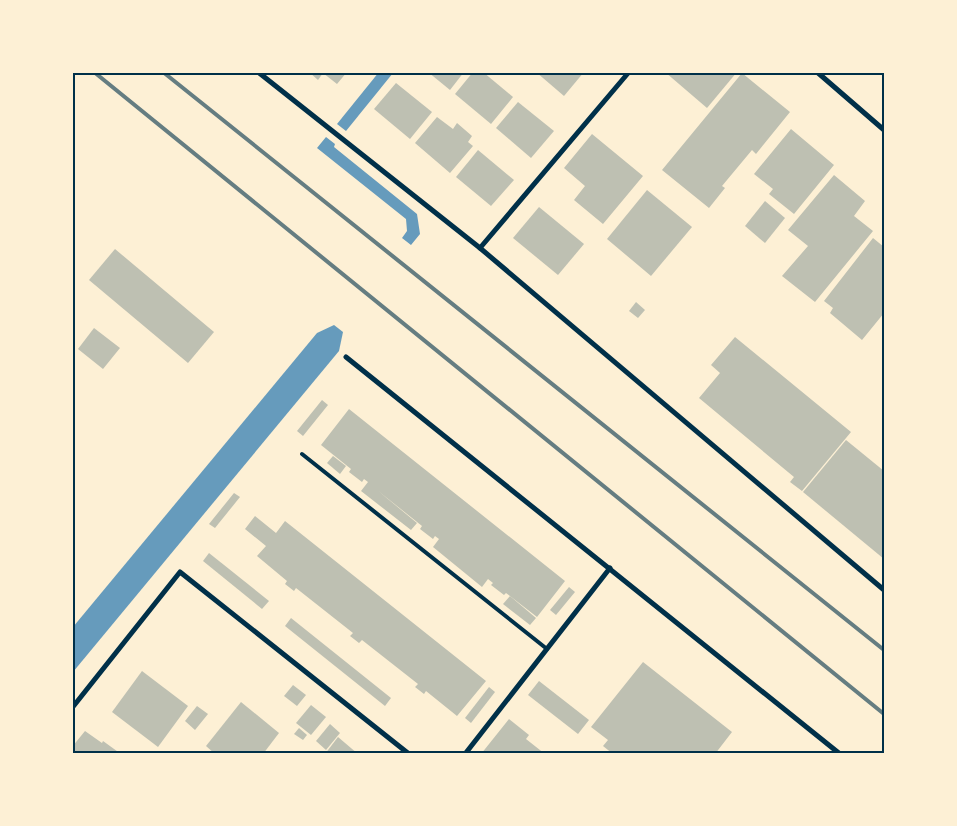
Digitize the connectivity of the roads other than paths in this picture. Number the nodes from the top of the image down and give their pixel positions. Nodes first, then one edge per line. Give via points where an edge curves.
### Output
1 (258, 72) edge
2 (629, 72) edge
3 (818, 72) edge
4 (884, 130) edge
5 (480, 248) junction
6 (346, 357) dead end
7 (302, 454) dead end
8 (610, 568) junction
9 (884, 590) edge
10 (547, 649) junction
11 (72, 708) edge
12 (409, 754) edge
13 (465, 754) edge
14 (840, 754) edge

1 - 5 street
2 - 5 street
3 - 4 street
5 - 9 street
6 - 8 street
7 - 10 lane
8 - 10 street
8 - 14 street
10 - 13 street
11 - 12 street via 180,572

